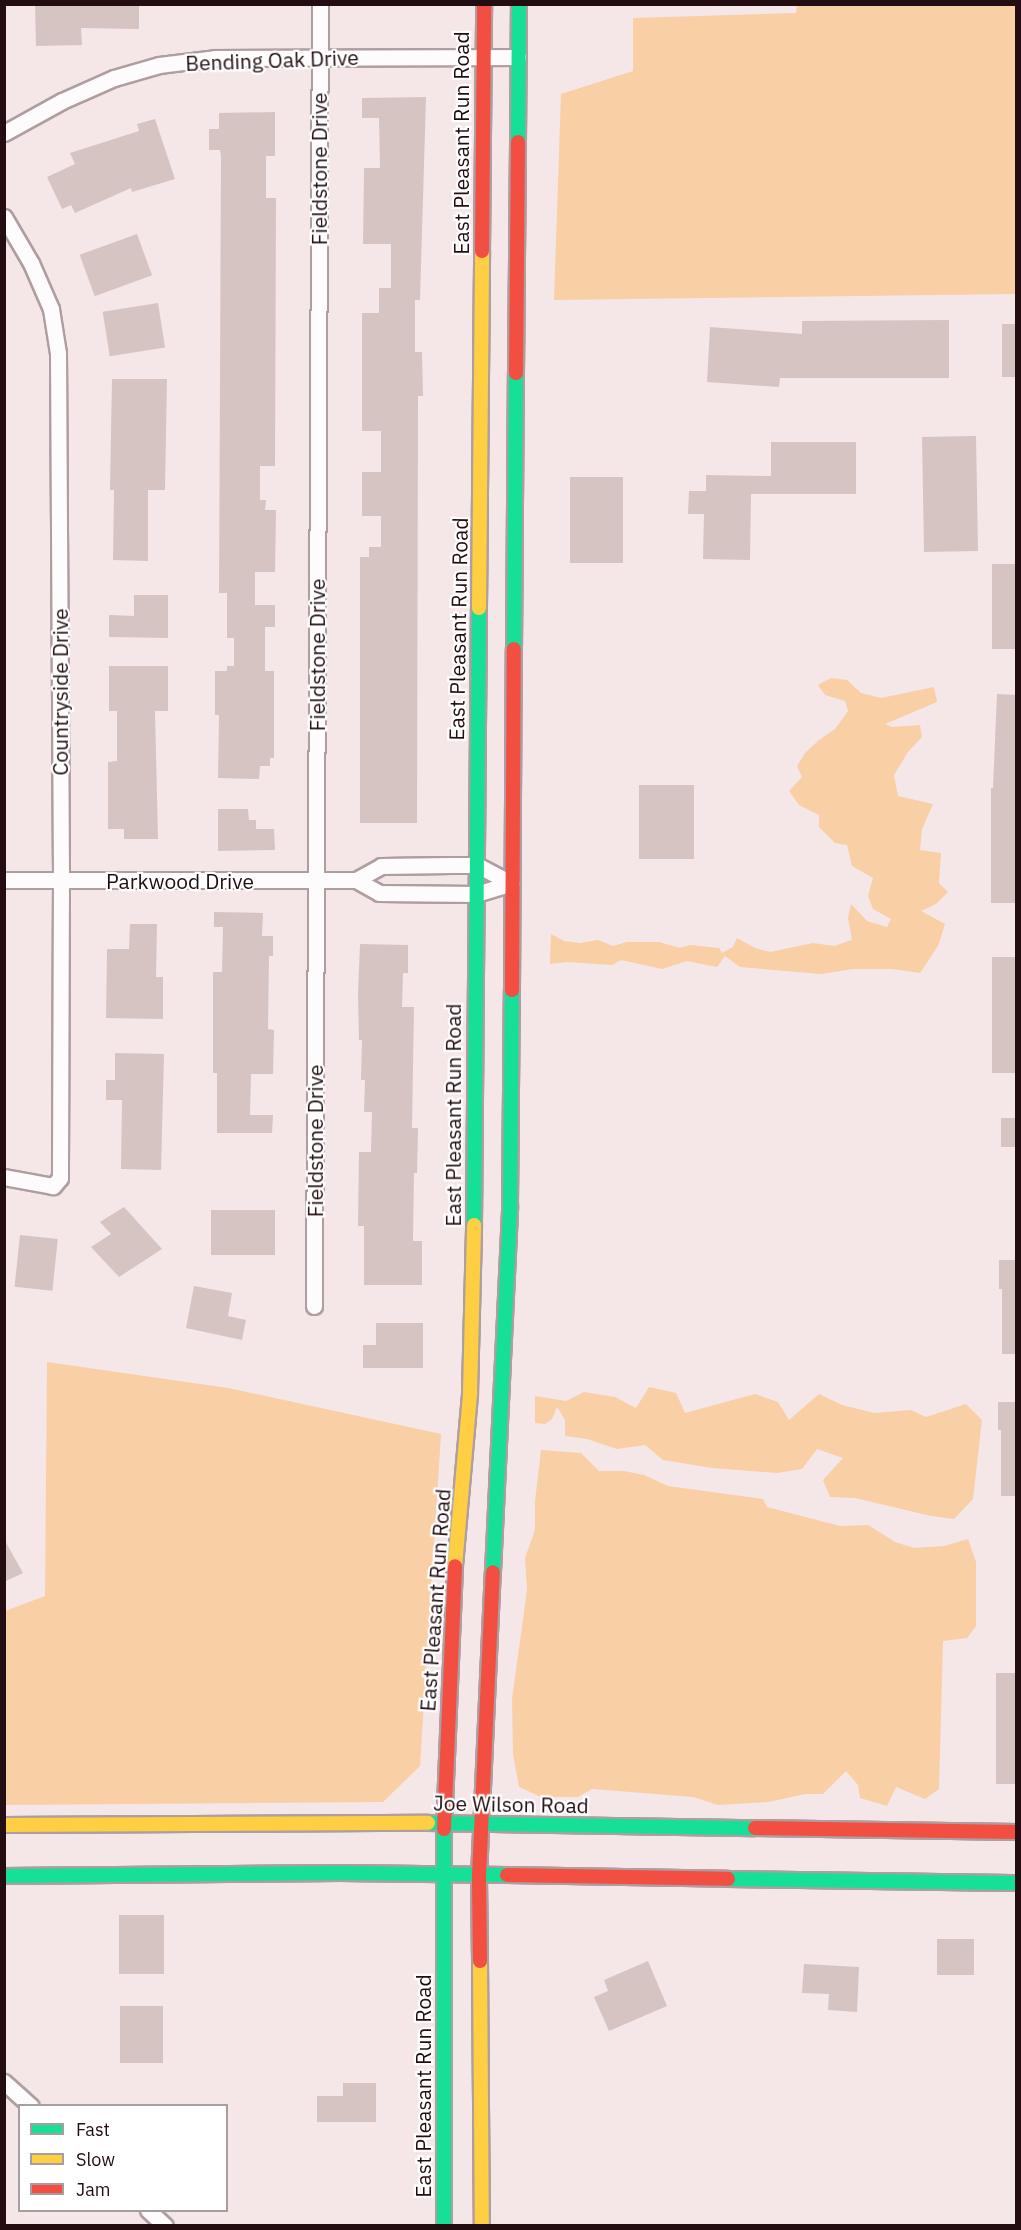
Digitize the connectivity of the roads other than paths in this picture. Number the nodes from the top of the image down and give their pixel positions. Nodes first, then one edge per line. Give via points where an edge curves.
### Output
1 (320, 4) edge
2 (484, 4) edge
3 (519, 4) edge
4 (319, 56) junction
5 (518, 57) junction
6 (483, 58) junction
7 (4, 133) edge
8 (4, 217) edge
9 (516, 439) junction
10 (480, 440) junction
11 (477, 865) junction
12 (4, 880) edge
13 (61, 880) junction
14 (356, 880) junction
15 (316, 881) junction
16 (511, 883) junction
17 (476, 894) junction
18 (4, 1177) edge
19 (314, 1306) dead end
20 (444, 1824) junction
21 (482, 1824) junction
22 (4, 1825) edge
23 (1017, 1832) edge
24 (444, 1875) junction
25 (4, 1876) edge
26 (479, 1876) junction
27 (1017, 1883) edge
28 (4, 2082) edge
29 (29, 2104) edge
30 (149, 2212) edge
31 (165, 2226) edge
32 (444, 2226) edge
33 (482, 2226) edge

1 - 4 street, Fieldstone Drive
2 - 6 main road, East Pleasant Run Road
3 - 5 main road
4 - 6 street, Bending Oak Drive
4 - 7 street, Bending Oak Drive via 215,58 159,65 114,78
4 - 15 street, Fieldstone Drive
5 - 6 street, Bending Oak Drive
5 - 9 main road
6 - 10 main road, East Pleasant Run Road
8 - 13 street, Countryside Drive via 31,263 51,309 58,353
9 - 10 main road
9 - 16 main road
10 - 11 main road, East Pleasant Run Road
11 - 14 street, Parkwood Drive via 381,866
11 - 16 street, Parkwood Drive
11 - 17 main road, East Pleasant Run Road
12 - 13 street, Parkwood Drive
13 - 15 street, Parkwood Drive
13 - 18 street, Countryside Drive via 60,1178 53,1186
14 - 15 street, Parkwood Drive
14 - 17 street, Parkwood Drive via 379,893
15 - 19 street, Fieldstone Drive
16 - 17 street, Parkwood Drive
16 - 21 main road via 510,1205
17 - 20 main road, East Pleasant Run Road via 470,1381 454,1578
20 - 21 main road, Joe Wilson Road
20 - 22 main road, Joe Wilson Road
20 - 24 main road, East Pleasant Run Road
21 - 23 main road, Joe Wilson Road
21 - 26 main road
24 - 25 main road
24 - 26 main road
24 - 32 main road, East Pleasant Run Road
26 - 27 main road
26 - 33 main road
28 - 29 street
30 - 31 street

